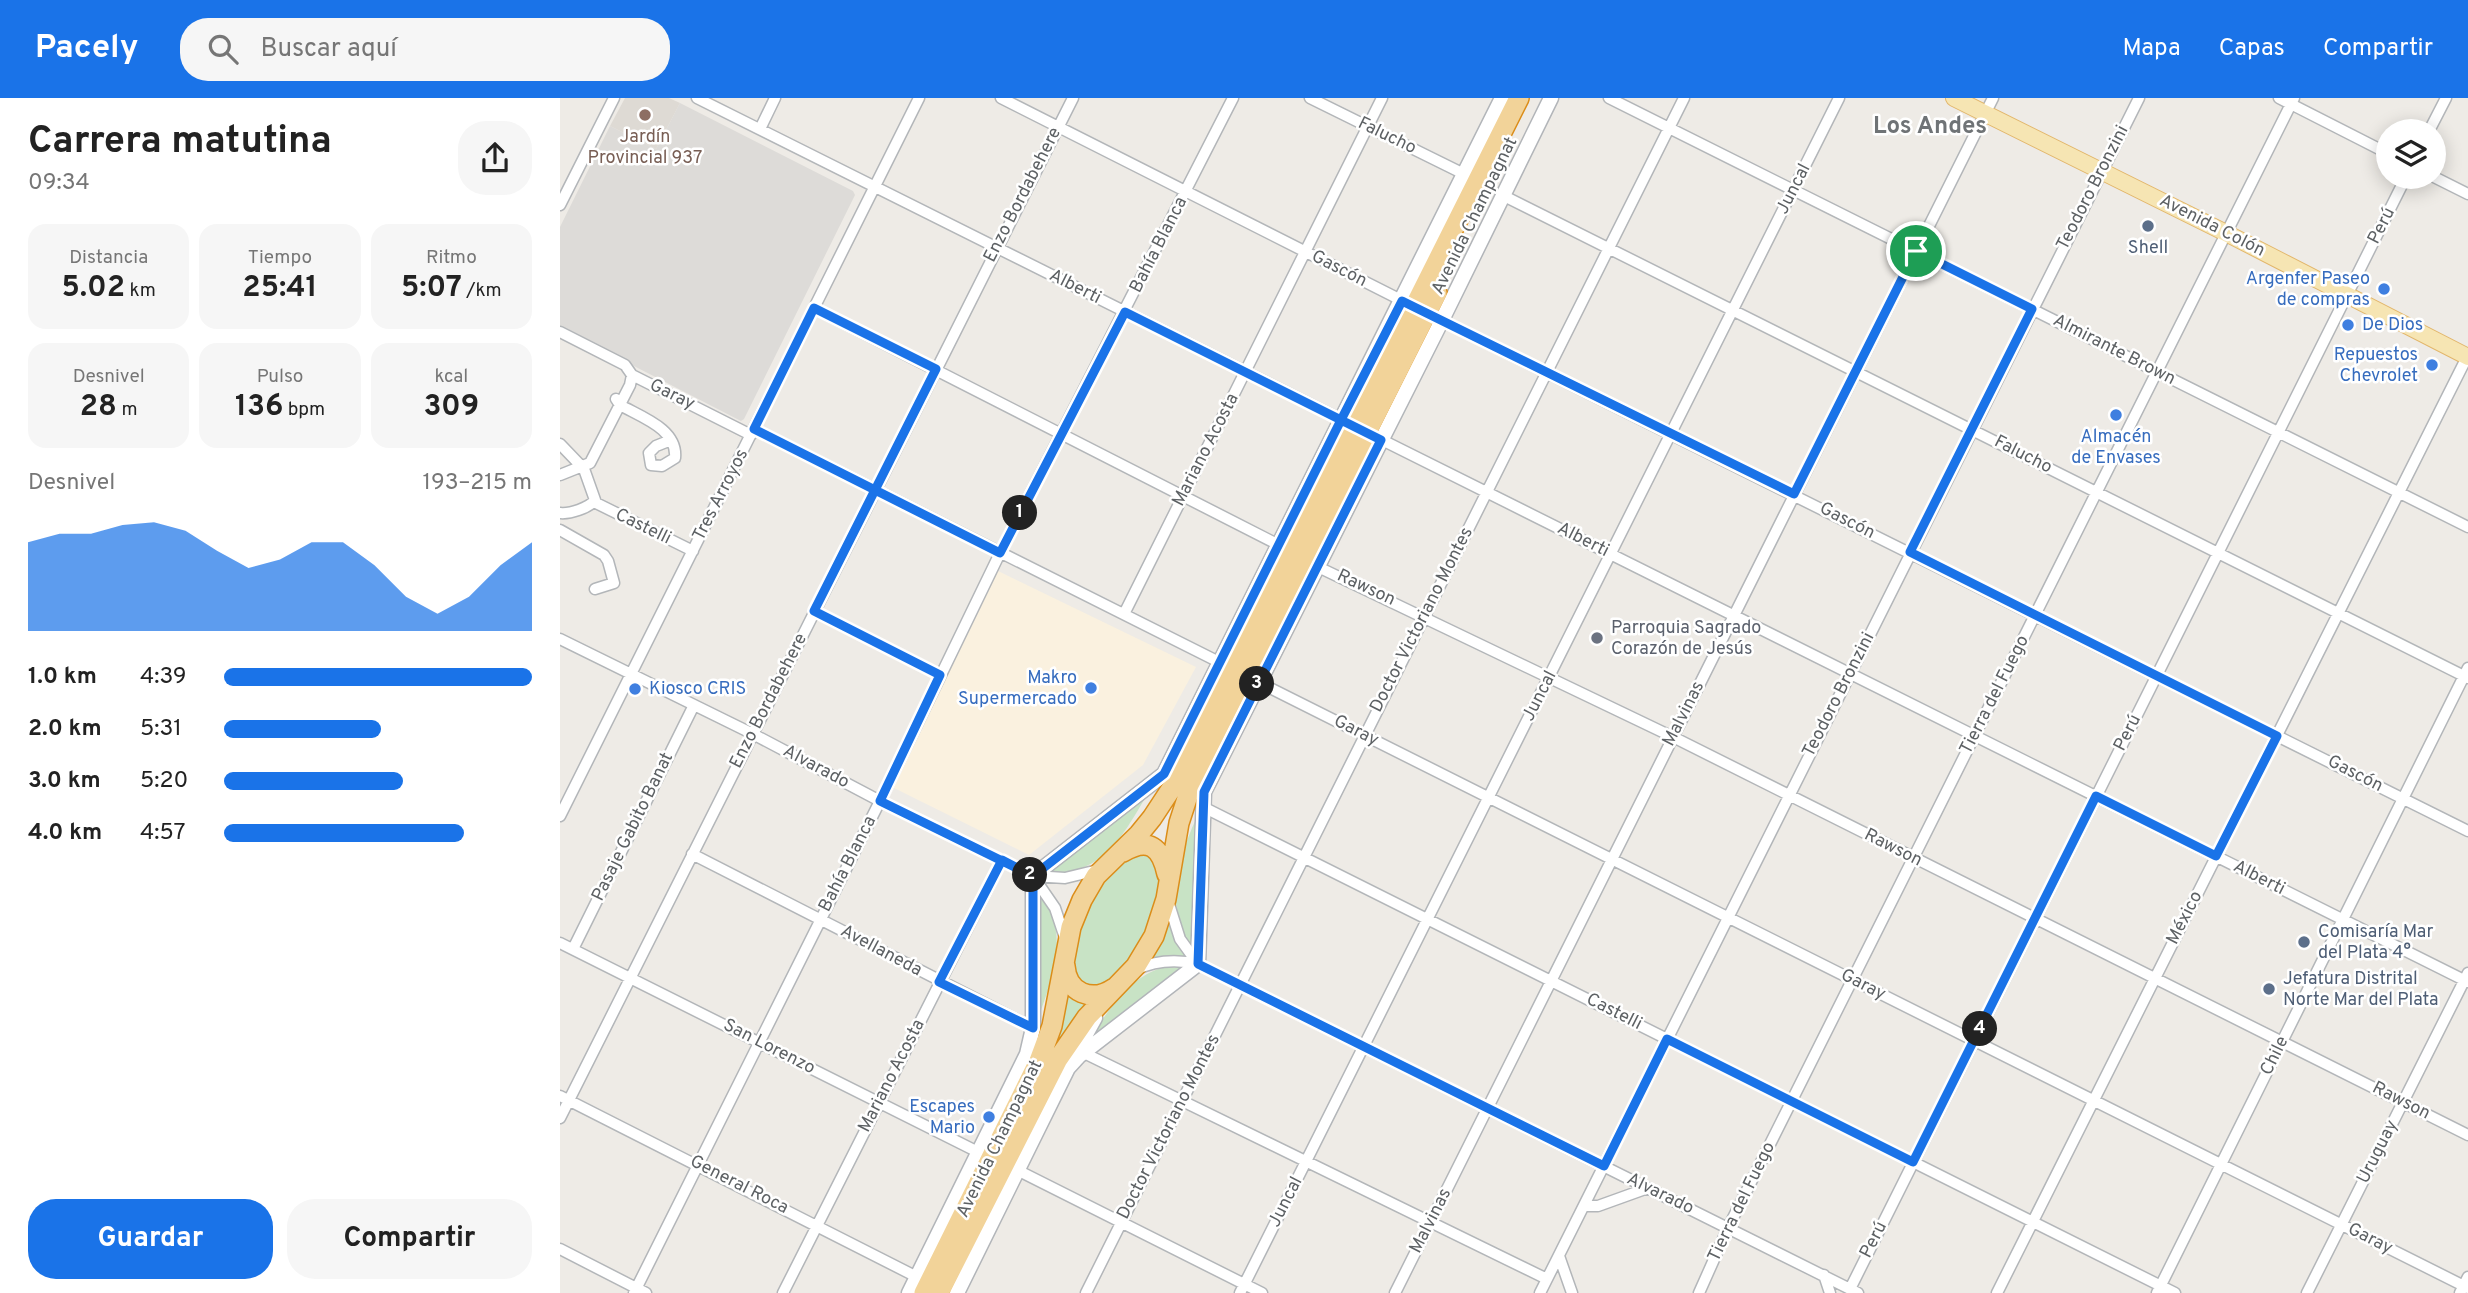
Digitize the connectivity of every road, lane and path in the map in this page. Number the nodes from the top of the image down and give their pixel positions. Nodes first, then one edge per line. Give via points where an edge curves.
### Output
1 (614, 98) edge
2 (697, 98) edge
3 (775, 98) edge
4 (919, 98) edge
5 (1002, 98) edge
6 (1073, 98) edge
7 (1233, 98) edge
8 (1310, 98) edge
9 (1382, 98) edge
10 (1502, 98) edge
11 (1519, 98) edge
12 (1533, 98) edge
13 (1550, 98) edge
14 (1609, 98) edge
15 (1684, 98) edge
16 (1839, 98) edge
17 (1954, 98) edge
18 (1993, 98) edge
19 (2139, 98) edge
20 (2279, 98) edge
21 (2446, 98) edge
22 (2292, 101) edge
23 (1985, 113) junction
24 (2435, 119) edge
25 (1058, 125) junction
26 (1368, 127) junction
27 (1669, 128) junction
28 (760, 129) junction
29 (2376, 147) edge
30 (2101, 171) junction
31 (1464, 174) junction
32 (565, 183) edge
33 (2446, 183) edge
34 (875, 187) junction
35 (2400, 189) edge
36 (1793, 190) junction
37 (1186, 191) junction
38 (2468, 194) edge
39 (1502, 195) junction
40 (560, 205) edge
41 (2226, 233) junction
42 (996, 248) junction
43 (1608, 248) junction
44 (1916, 251) junction
45 (1304, 252) junction
46 (2347, 295) junction
47 (814, 308) junction
48 (2032, 309) junction
49 (1421, 310) junction
50 (1733, 310) junction
51 (1125, 312) junction
52 (560, 332) edge
53 (2468, 357) edge
54 (936, 369) junction
55 (1547, 371) junction
56 (1245, 372) junction
57 (1856, 372) junction
58 (2157, 372) junction
59 (632, 375) junction
60 (618, 402) junction
61 (1361, 430) junction
62 (1972, 430) junction
63 (752, 432) junction
64 (2278, 432) junction
65 (1061, 433) junction
66 (1672, 433) junction
67 (671, 440) dead end
68 (560, 444) edge
69 (582, 468) junction
70 (560, 475) edge
71 (875, 490) junction
72 (1487, 491) junction
73 (2097, 492) junction
74 (2399, 492) junction
75 (1794, 494) junction
76 (1182, 497) junction
77 (594, 502) junction
78 (560, 513) edge
79 (2468, 527) edge
80 (560, 530) edge
81 (1277, 544) junction
82 (693, 551) junction
83 (1910, 552) junction
84 (1000, 553) junction
85 (2218, 553) junction
86 (1611, 554) junction
87 (1317, 565) junction
88 (595, 589) dead end
89 (814, 611) junction
90 (2339, 613) junction
91 (1124, 614) junction
92 (1734, 615) junction
93 (2035, 615) junction
94 (1424, 616) junction
95 (560, 639) edge
96 (1219, 662) junction
97 (1850, 673) junction
98 (631, 674) junction
99 (2467, 674) edge
100 (940, 675) junction
101 (2157, 675) junction
102 (1548, 678) junction
103 (1258, 682) junction
104 (694, 705) junction
105 (752, 734) junction
106 (1364, 736) junction
107 (1975, 736) junction
108 (2277, 736) junction
109 (1673, 737) junction
110 (1164, 774) junction
111 (565, 793) edge
112 (1789, 795) junction
113 (2096, 796) junction
114 (1489, 798) junction
115 (2403, 799) junction
116 (1203, 800) junction
117 (880, 801) junction
118 (560, 816) edge
119 (2468, 831) edge
120 (1131, 842) junction
121 (692, 855) junction
122 (2216, 856) junction
123 (1304, 857) junction
124 (1914, 858) junction
125 (1612, 859) junction
126 (1002, 860) junction
127 (1111, 860) junction
128 (1170, 866) junction
129 (1033, 876) junction
130 (1167, 888) junction
131 (1728, 918) junction
132 (1428, 919) junction
133 (2035, 919) junction
134 (820, 920) junction
135 (2343, 920) junction
136 (560, 943) edge
137 (573, 949) junction
138 (1198, 964) junction
139 (1065, 966) junction
140 (630, 978) junction
141 (2155, 978) junction
142 (2467, 978) edge
143 (1124, 980) junction
144 (1852, 980) junction
145 (1551, 981) junction
146 (939, 982) junction
147 (1240, 985) junction
148 (1105, 999) junction
149 (1033, 1028) junction
150 (1667, 1039) junction
151 (1974, 1041) junction
152 (759, 1042) junction
153 (2282, 1042) junction
154 (1364, 1046) junction
155 (1084, 1053) junction
156 (1027, 1054) junction
157 (1064, 1074) junction
158 (564, 1098) edge
159 (2094, 1100) junction
160 (1182, 1101) junction
161 (1792, 1101) junction
162 (879, 1102) junction
163 (2403, 1102) junction
164 (1487, 1108) junction
165 (560, 1118) edge
166 (2468, 1135) edge
167 (978, 1152) junction
168 (1307, 1161) junction
169 (1913, 1162) junction
170 (2221, 1164) junction
171 (698, 1165) junction
172 (1604, 1166) junction
173 (1017, 1170) junction
174 (1648, 1188) junction
175 (1584, 1206) junction
176 (1430, 1222) junction
177 (2033, 1222) junction
178 (1121, 1223) junction
179 (2342, 1224) junction
180 (817, 1225) junction
181 (1728, 1227) junction
182 (560, 1249) edge
183 (1559, 1256) junction
184 (1824, 1275) junction
185 (1548, 1279) junction
186 (920, 1285) edge
187 (2465, 1286) edge
188 (1243, 1289) edge
189 (2159, 1289) edge
190 (639, 1291) edge
191 (1854, 1291) edge
192 (783, 1293) edge
193 (909, 1293) edge
194 (939, 1293) edge
195 (957, 1293) edge
196 (1086, 1293) edge
197 (1262, 1293) edge
198 (1395, 1293) edge
199 (1540, 1293) edge
200 (1572, 1293) edge
201 (1699, 1293) edge
202 (1830, 1293) edge
203 (1997, 1293) edge
204 (2175, 1293) edge
205 (2307, 1293) edge

1 - 32 street
2 - 28 street, Alberti
3 - 28 street
4 - 34 street, Tres Arroyos
5 - 25 street, Gascón
6 - 25 street, Enzo Bordabehere
7 - 37 street, Bahía Blanca
8 - 26 street, Falucho
9 - 26 street, Mariano Acosta
10 - 31 street, Avenida Champagnat
11 - 49 highway, Avenida Champagnat
12 - 49 highway, Avenida Champagnat
13 - 39 street, Avenida Champagnat
14 - 27 street, Almirante Brown
15 - 27 street, Doctor Victoriano Montes
16 - 36 street, Juncal
17 - 23 main road, Avenida Colón
18 - 23 street, Malvinas
19 - 30 street, Teodoro Bronzini
20 - 22 street
21 - 24 street
22 - 29 street
22 - 41 street, Tierra del Fuego
23 - 30 main road, Avenida Colón
23 - 44 street, Malvinas
25 - 37 street, Gascón
25 - 42 street, Enzo Bordabehere
26 - 31 street, Falucho
26 - 45 street, Mariano Acosta
27 - 36 street, Almirante Brown
27 - 43 street, Doctor Victoriano Montes
28 - 34 street, Alberti
30 - 41 main road, Avenida Colón
30 - 48 street, Teodoro Bronzini
31 - 49 street, Avenida Champagnat
32 - 40 street
33 - 38 street
34 - 42 street, Alberti
34 - 47 street, Tres Arroyos
35 - 46 street, Perú
36 - 44 street, Almirante Brown
36 - 50 street, Juncal
37 - 45 street, Gascón
37 - 51 street, Bahía Blanca
39 - 43 street, Falucho
39 - 49 street, Avenida Champagnat
41 - 46 main road, Avenida Colón
41 - 58 street, Tierra del Fuego
42 - 51 street, Alberti
42 - 54 street, Enzo Bordabehere
43 - 50 street, Falucho
43 - 55 street, Doctor Victoriano Montes
44 - 48 street, Almirante Brown
44 - 57 street, Malvinas
45 - 49 street, Gascón
45 - 56 street, Mariano Acosta
46 - 53 main road, Avenida Colón
46 - 64 street, Perú
47 - 54 street
47 - 63 street, Tres Arroyos
48 - 58 street, Almirante Brown
48 - 62 street, Teodoro Bronzini
49 - 55 street, Gascón
49 - 61 highway, Avenida Champagnat
49 - 61 street, Avenida Champagnat
50 - 57 street, Falucho
50 - 66 street, Juncal
51 - 56 street, Alberti
51 - 65 street, Bahía Blanca
52 - 59 street, Garay via 625,366
53 - 74 street, México
54 - 65 street
54 - 71 street, Enzo Bordabehere
55 - 66 street, Gascón
55 - 72 street, Doctor Victoriano Montes
56 - 61 street, Alberti
56 - 76 street, Mariano Acosta
57 - 62 street, Falucho
57 - 75 street, Malvinas
58 - 64 street, Almirante Brown
58 - 73 street, Tierra del Fuego
59 - 60 street via 624,382
59 - 63 street, Garay
60 - 67 street via 664,430
60 - 69 street
61 - 72 street, Alberti
61 - 81 street, Avenida Champagnat
61 - 87 street, Avenida Champagnat
61 - 120 highway, Avenida Champagnat via 1177,780
61 - 128 highway, Avenida Champagnat via 1195,774
62 - 73 street, Falucho
62 - 83 street, Teodoro Bronzini
63 - 71 street, Garay
63 - 82 street, Tres Arroyos
64 - 74 street, Almirante Brown
64 - 85 street, Perú
65 - 76 street
65 - 84 street, Bahía Blanca
66 - 75 street, Gascón
66 - 86 street, Juncal
68 - 69 street
69 - 70 street
69 - 77 street
71 - 84 street, Garay
71 - 89 street, Enzo Bordabehere
72 - 86 street, Alberti
72 - 94 street, Doctor Victoriano Montes
73 - 85 street, Falucho
73 - 93 street, Tierra del Fuego
74 - 79 street, Almirante Brown
74 - 90 street, México
75 - 83 street, Gascón
75 - 92 street, Malvinas
76 - 81 street
76 - 91 street, Mariano Acosta
77 - 78 street
77 - 82 street, Castelli
80 - 88 street via 594,547 608,561 614,583
81 - 96 street, Avenida Champagnat
82 - 98 street, Tres Arroyos
83 - 93 street, Gascón
83 - 97 street, Teodoro Bronzini
84 - 91 street, Garay
84 - 100 street, Bahía Blanca
85 - 90 street, Falucho
85 - 101 street, Perú
86 - 92 street, Alberti
86 - 102 street, Juncal
87 - 94 street, Rawson
87 - 103 street, Avenida Champagnat
89 - 100 street
89 - 105 street, Enzo Bordabehere
90 - 99 street, Falucho
90 - 108 street, México
91 - 96 street, Garay
92 - 97 street, Alberti
92 - 109 street, Malvinas
93 - 101 street, Gascón
93 - 107 street, Tierra del Fuego
94 - 102 street, Rawson
94 - 106 street, Doctor Victoriano Montes
95 - 98 street, Alvarado
96 - 110 street, Avenida Champagnat
97 - 107 street, Alberti
97 - 112 street, Teodoro Bronzini
98 - 104 street, Alvarado
98 - 111 street, Tres Arroyos
99 - 115 street, Chile
100 - 117 street, Bahía Blanca
101 - 108 street, Gascón
101 - 113 street, Perú
102 - 109 street, Rawson
102 - 114 street, Juncal
103 - 106 street, Garay
103 - 116 street, Avenida Champagnat
104 - 105 street, Alvarado
104 - 137 street, Pasaje Gabito Banat
105 - 117 street, Alvarado
105 - 121 street, Enzo Bordabehere
106 - 114 street, Garay
106 - 123 street, Doctor Victoriano Montes
107 - 113 street, Alberti
107 - 124 street, Tierra del Fuego
108 - 115 street, Gascón
108 - 122 street, México
109 - 112 street, Rawson
109 - 125 street, Malvinas
110 - 120 street, Avenida Champagnat
110 - 129 street, Avenida Champagnat
111 - 118 street, Tres Arroyos
112 - 124 street, Rawson
112 - 131 street, Teodoro Bronzini
113 - 122 street, Alberti
113 - 133 street, Perú
114 - 125 street, Garay
114 - 132 street, Juncal
115 - 119 street, Gascón
115 - 135 street, Chile
116 - 123 street, Castelli
116 - 128 street, Avenida Champagnat
116 - 138 street, Avenida Champagnat
117 - 126 street, Alvarado
117 - 134 street, Bahía Blanca
120 - 127 highway, Avenida Champagnat
121 - 134 street, Avellaneda
121 - 140 street, Enzo Bordabehere
122 - 135 street, Alberti
122 - 141 street, México
123 - 132 street, Castelli
123 - 147 street, Doctor Victoriano Montes
124 - 133 street, Rawson
124 - 144 street, Tierra del Fuego
125 - 131 street, Garay
125 - 145 street, Malvinas
126 - 129 street, Alvarado
126 - 146 street, Mariano Acosta
127 - 129 street, Alvarado via 1075,877
127 - 130 highway via 1136,846 1155,849 1164,859
127 - 139 highway, Avenida Champagnat via 1082,900 1071,927
128 - 130 highway, Avenida Champagnat
129 - 139 street, Alvarado via 1060,916
129 - 149 street, Avenida Champagnat
130 - 138 street, Alvarado via 1177,932
130 - 143 highway, Avenida Champagnat via 1154,936
131 - 144 street, Garay
131 - 150 street, Teodoro Bronzini
132 - 145 street, Castelli
132 - 154 street, Juncal
133 - 141 street, Rawson
133 - 151 street, Perú
134 - 146 street, Avellaneda
134 - 152 street, Bahía Blanca
135 - 142 street, Alberti
135 - 153 street, Chile
136 - 137 street, San Lorenzo
137 - 140 street, San Lorenzo
138 - 143 street, Alvarado via 1157,962
138 - 147 street, Alvarado
138 - 155 street, Avenida Champagnat
139 - 143 highway via 1074,988 1091,995 1103,994
139 - 156 street, Avenida Champagnat
139 - 186 highway, Avenida Champagnat via 1039,1061
140 - 152 street, San Lorenzo
140 - 158 street, Enzo Bordabehere
141 - 153 street, Rawson
141 - 159 street, México
142 - 163 street, Uruguay
143 - 148 highway, Avenida Champagnat
144 - 151 street, Garay
144 - 161 street, Tierra del Fuego
145 - 150 street, Castelli
145 - 164 street, Malvinas
146 - 149 street, Avellaneda
146 - 162 street, Mariano Acosta
147 - 154 street, Alvarado
147 - 160 street, Doctor Victoriano Montes
148 - 157 street, Avenida Champagnat
148 - 194 highway, Avenida Champagnat via 1052,1067
149 - 156 street, Avenida Champagnat
150 - 161 street, Castelli
150 - 172 street, Teodoro Bronzini
151 - 159 street, Garay
151 - 169 street, Perú
152 - 162 street, San Lorenzo
152 - 171 street, Bahía Blanca
153 - 163 street, Rawson
153 - 170 street, Chile
154 - 164 street, Alvarado
154 - 168 street, Juncal
155 - 157 street, Avenida Champagnat
155 - 160 street
156 - 167 street, Avenida Champagnat
157 - 173 street, Avenida Champagnat
158 - 165 street, Enzo Bordabehere
158 - 171 street, General Roca
159 - 170 street, Garay
159 - 177 street, México
160 - 168 street
160 - 178 street, Doctor Victoriano Montes
161 - 169 street, Castelli
161 - 181 street, Tierra del Fuego
162 - 167 street, San Lorenzo
162 - 180 street, Mariano Acosta
163 - 166 street, Rawson
163 - 179 street, Uruguay
164 - 172 street, Alvarado
164 - 176 street, Malvinas
167 - 186 street, Avenida Champagnat
168 - 176 street
168 - 188 street, Juncal
169 - 177 street, Castelli
169 - 191 street, Perú
170 - 179 street, Garay
170 - 189 street, Chile
171 - 180 street, General Roca
171 - 190 street, Bahía Blanca
172 - 174 street, Alvarado
172 - 175 street, Teodoro Bronzini
173 - 178 street
173 - 195 street, Avenida Champagnat
174 - 175 street via 1598,1206
174 - 181 street, Alvarado
175 - 183 street, Teodoro Bronzini
176 - 185 street
176 - 198 street, Malvinas
177 - 189 street, Castelli
177 - 203 street, México
178 - 188 street
178 - 196 street, Doctor Victoriano Montes
179 - 187 street, Garay
179 - 205 street, Uruguay
180 - 186 street, General Roca
180 - 192 street, Mariano Acosta
181 - 184 street, Alvarado
181 - 201 street, Tierra del Fuego
182 - 190 street
183 - 185 street, Teodoro Bronzini
183 - 200 street
184 - 191 street, Alvarado
184 - 202 street
185 - 199 street, Teodoro Bronzini
186 - 193 street, Avenida Champagnat
188 - 197 street
189 - 204 street, Castelli

